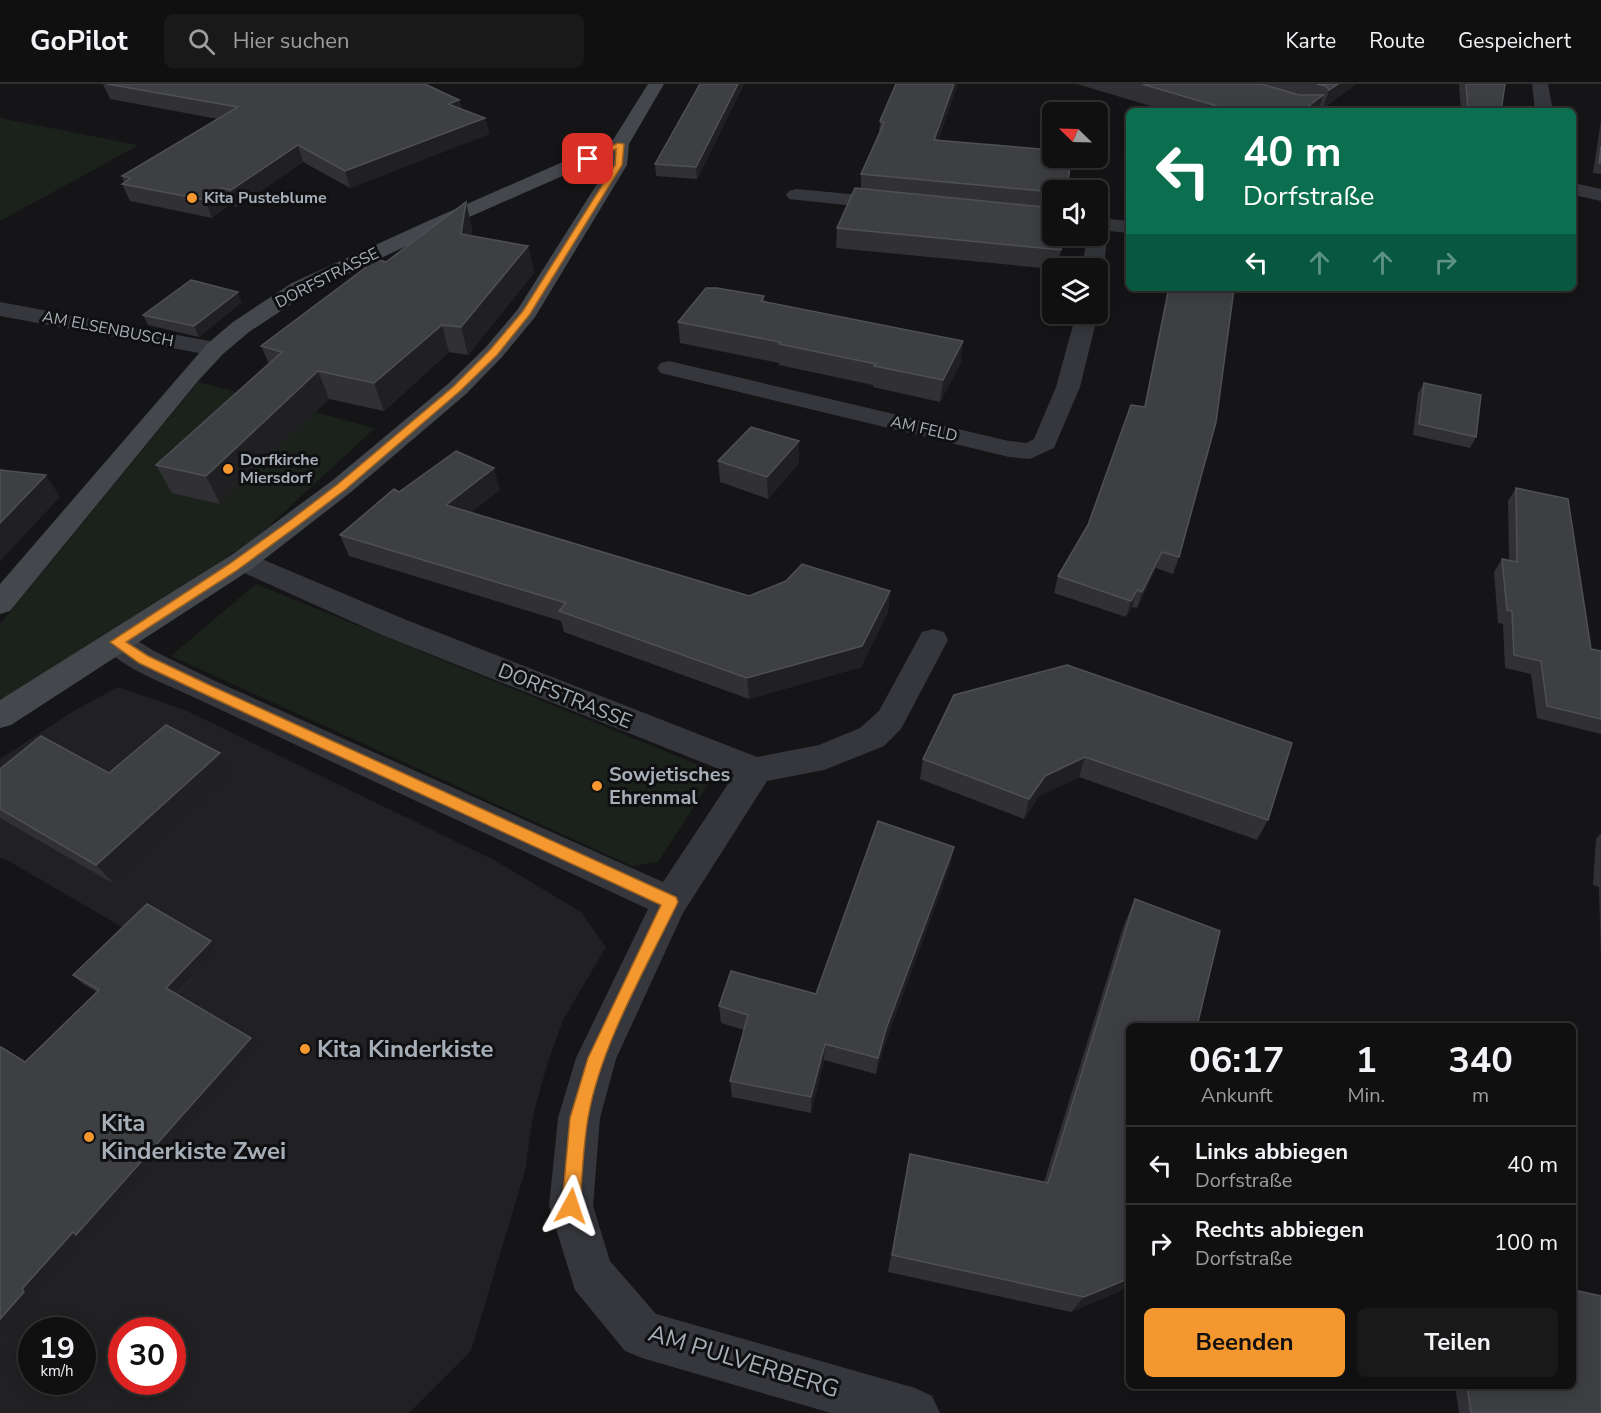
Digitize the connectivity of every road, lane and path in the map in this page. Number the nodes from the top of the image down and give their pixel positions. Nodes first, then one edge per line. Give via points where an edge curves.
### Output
1 (656, 84) edge
2 (1540, 84) edge
3 (1544, 108) edge
4 (620, 144) junction
5 (1576, 189) edge
6 (796, 195) dead end
7 (1601, 195) edge
8 (907, 206) edge
9 (1108, 226) edge
10 (1126, 227) edge
11 (0, 309) edge
12 (1084, 324) edge
13 (215, 349) junction
14 (669, 368) dead end
15 (243, 561) junction
16 (0, 604) edge
17 (933, 640) dead end
18 (116, 642) junction
19 (0, 716) edge
20 (756, 770) junction
21 (670, 902) junction
22 (915, 1413) edge

1 - 4 main road
2 - 3 street
4 - 13 main road, DORFSTRASSE via 300,288
4 - 15 main road via 618,165 575,236 527,312 494,352 457,389 342,486
5 - 7 street
6 - 8 street
9 - 10 street
11 - 13 street, AM ELSENBUSCH
12 - 14 street, AM FELD via 1068,387 1044,443 1030,451
13 - 16 main road, DORFSTRASSE
15 - 18 main road
15 - 20 street, DORFSTRASSE via 393,627
17 - 20 street via 890,720 872,737 824,757
18 - 19 main road
18 - 21 street via 213,693
20 - 21 street, AM PULVERBERG
21 - 22 street, AM PULVERBERG via 596,1058 579,1118 571,1206 591,1274 642,1334

